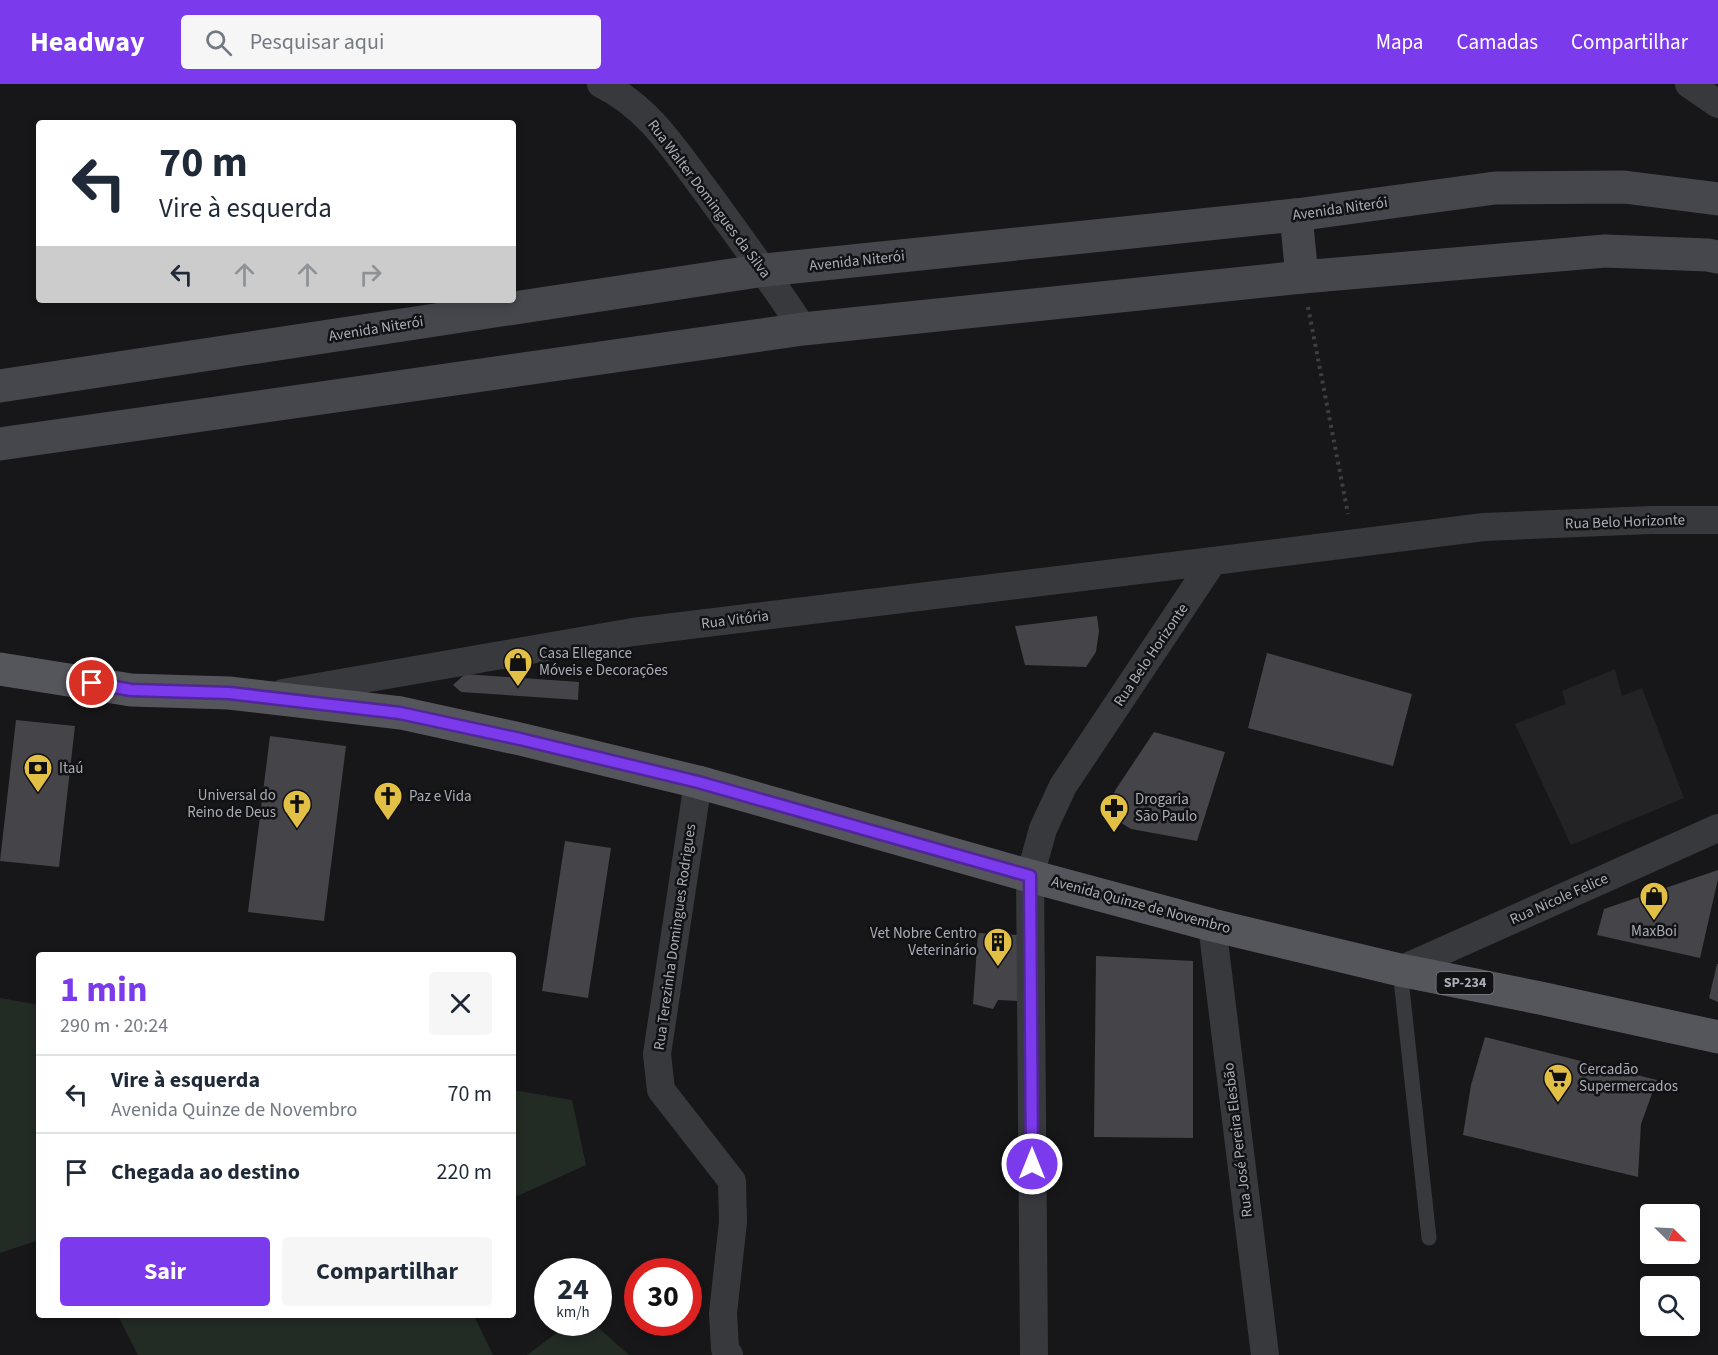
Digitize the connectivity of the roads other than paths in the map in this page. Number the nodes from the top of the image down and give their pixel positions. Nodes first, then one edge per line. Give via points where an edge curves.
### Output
1 (601, 84) edge
2 (1689, 84) edge
3 (1718, 104) edge
4 (1718, 199) edge
5 (1296, 215) junction
6 (1718, 257) edge
7 (765, 270) junction
8 (1302, 277) junction
9 (802, 329) junction
10 (0, 386) edge
11 (0, 444) edge
12 (1718, 520) edge
13 (1213, 561) junction
14 (0, 669) edge
15 (261, 697) junction
16 (698, 782) junction
17 (1718, 828) edge
18 (1030, 876) junction
19 (1212, 925) junction
20 (1400, 970) junction
21 (1718, 1037) edge
22 (1429, 1238) dead end
23 (729, 1355) edge
24 (1034, 1355) edge
25 (1265, 1355) edge

1 - 7 street, Rua Walter Domingues da Silva via 621,94 656,126
2 - 3 street
4 - 5 main road, Avenida Niterói via 1624,187 1495,188
5 - 7 main road, Avenida Niterói
5 - 8 main road
6 - 8 main road via 1605,251
7 - 9 street, Rua Walter Domingues da Silva
7 - 10 main road, Avenida Niterói
8 - 9 main road
9 - 11 main road
12 - 13 street, Rua Belo Horizonte via 1484,527
13 - 15 street, Rua Vitória via 633,632
13 - 18 street, Rua Belo Horizonte via 1063,786 1043,829
14 - 15 main road, Avenida Quinze de Novembro / SP-234 via 131,690
15 - 16 main road, Avenida Quinze de Novembro / SP-234 via 400,713
16 - 18 main road, Avenida Quinze de Novembro / SP-234
16 - 23 street, Rua Terezinha Domingues Rodrigues via 657,1054 661,1090 732,1181 733,1222 723,1313 725,1349
17 - 20 street, Rua Nicole Felice
18 - 19 main road, Avenida Quinze de Novembro / SP-234
18 - 24 street, Rua Belo Horizonte
19 - 20 main road, Avenida Quinze de Novembro / SP-234
19 - 25 street, Rua José Pereira Elesbão
20 - 21 main road, Avenida Quinze de Novembro / SP-234
20 - 22 lane

